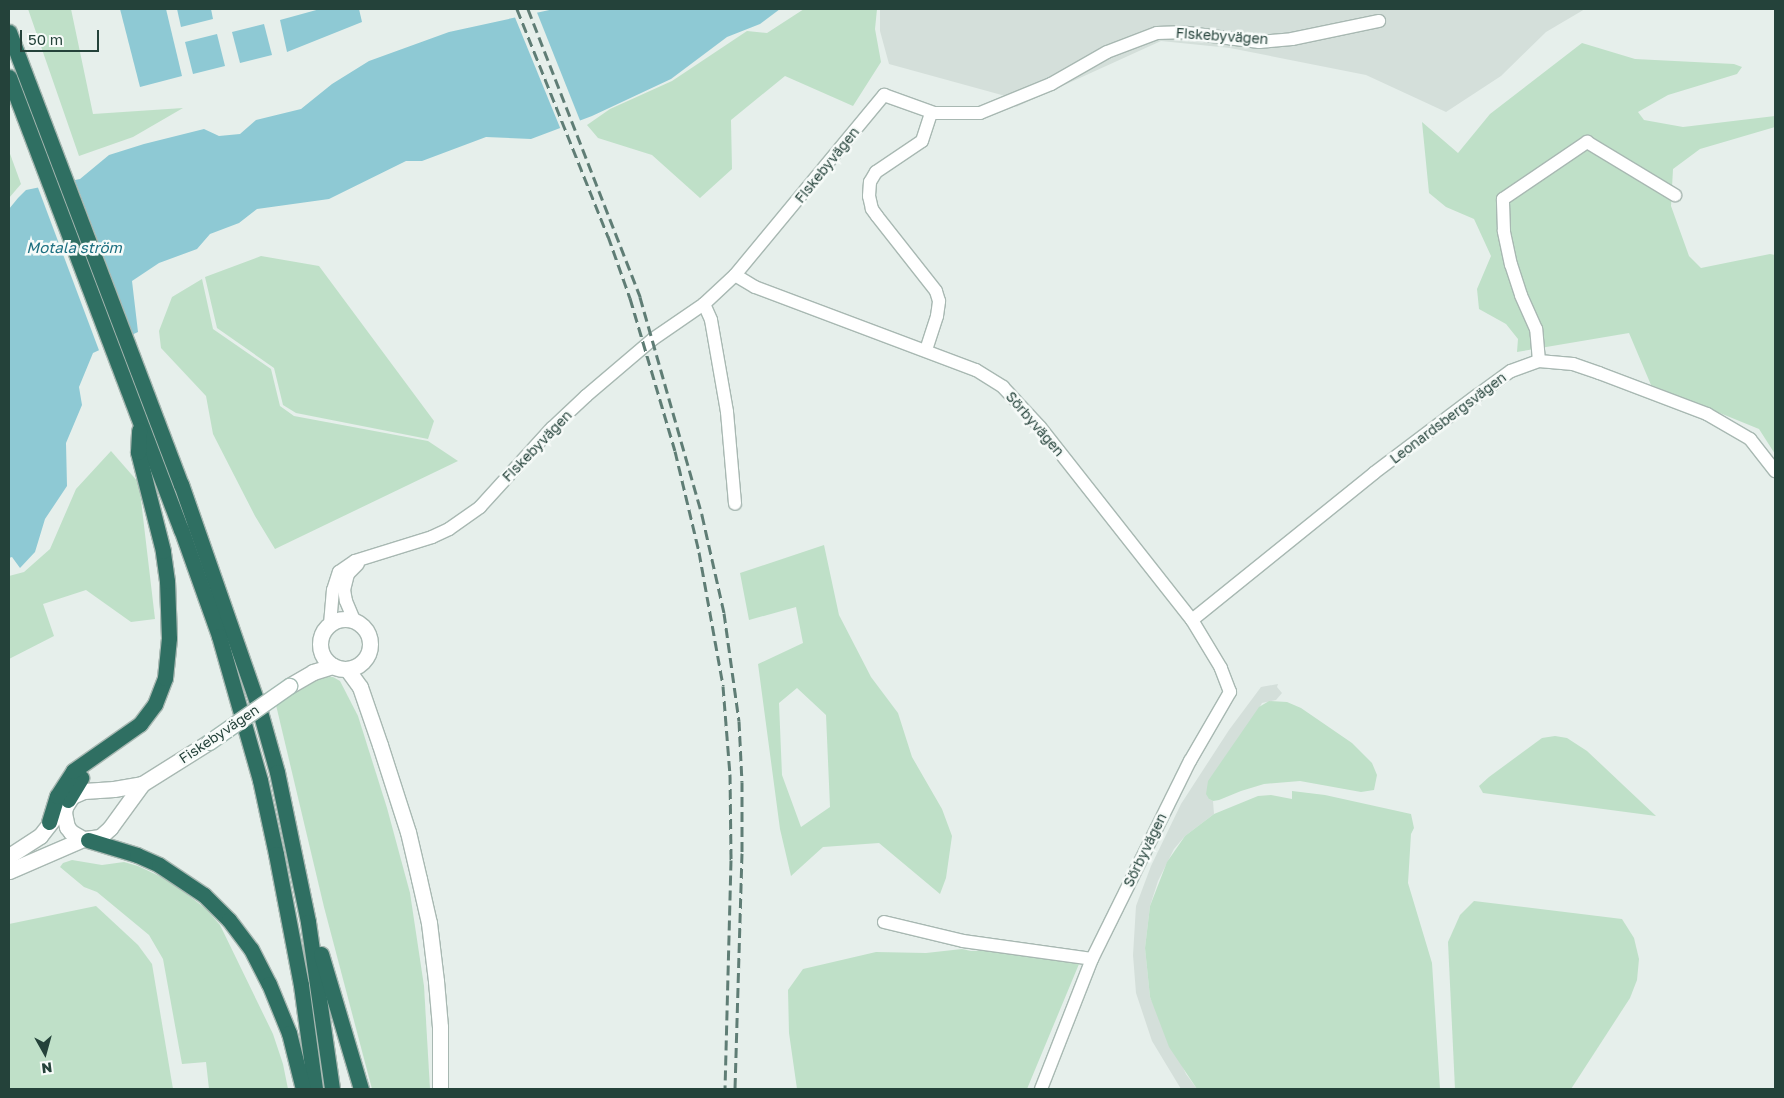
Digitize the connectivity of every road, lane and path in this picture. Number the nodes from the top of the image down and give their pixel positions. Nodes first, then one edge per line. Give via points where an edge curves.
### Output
1 (1379, 21) dead end
2 (9, 32) edge
3 (9, 77) edge
4 (931, 112) junction
5 (1675, 195) dead end
6 (735, 275) junction
7 (704, 304) junction
8 (926, 350) junction
9 (1539, 361) junction
10 (139, 421) junction
11 (1775, 471) edge
12 (735, 504) dead end
13 (371, 556) junction
14 (1196, 617) junction
15 (354, 620) junction
16 (330, 624) junction
17 (321, 650) junction
18 (347, 666) junction
19 (292, 685) junction
20 (102, 752) junction
21 (142, 784) junction
22 (66, 803) junction
23 (49, 822) junction
24 (85, 840) junction
25 (9, 856) edge
26 (9, 871) edge
27 (304, 905) junction
28 (884, 922) dead end
29 (1092, 959) junction
30 (304, 1089) edge
31 (315, 1089) edge
32 (332, 1089) edge
33 (361, 1089) edge
34 (440, 1089) edge
35 (1041, 1089) edge

1 - 4 street, Fiskebyvägen via 1259,42 1157,32 1107,52 1051,84 980,113
2 - 27 highway via 188,503 259,708
3 - 10 highway
4 - 6 street, Fiskebyvägen via 884,95
4 - 8 street via 922,141 876,172 870,182 872,209 936,291 939,302 937,316
5 - 9 street via 1587,142 1500,195 1511,265 1520,295 1536,329
6 - 7 street, Fiskebyvägen
6 - 8 street, Sörbyvägen via 755,287
7 - 12 street via 711,320 727,412
7 - 13 street, Fiskebyvägen via 653,340 586,396 466,518 432,537
8 - 14 street, Sörbyvägen via 976,370 1018,400
9 - 11 street, Leonardsbergsvägen via 1573,364 1707,414 1750,439
9 - 14 street, Leonardsbergsvägen via 1511,371 1479,394 1366,479
10 - 20 highway via 138,452 163,551 167,581 167,660 161,692 148,715
10 - 31 highway via 218,636 260,780 295,947
13 - 15 street, Fiskebyvägen via 354,567 346,582 346,601
13 - 16 street, Fiskebyvägen via 355,561 339,572 333,590
14 - 29 street, Sörbyvägen via 1230,692 1190,761
15 - 16 street via 341,619
15 - 18 street via 364,628 370,640 369,652
16 - 17 street via 323,633
17 - 18 street via 325,659
17 - 19 street, Fiskebyvägen
18 - 19 street, Fiskebyvägen via 313,672
18 - 34 street via 360,688 408,832 429,923 440,1027
19 - 21 street, Fiskebyvägen, bridge
20 - 22 highway via 78,781
20 - 23 highway via 73,771 57,796
21 - 22 street, Fiskebyvägen via 84,791
21 - 24 street, Fiskebyvägen via 106,833
22 - 23 street, Fiskebyvägen
22 - 24 street via 67,827
23 - 25 street, Fiskebyvägen via 35,840
24 - 26 street, Fiskebyvägen
24 - 30 highway via 159,865 204,895 229,920 251,949 269,984 288,1033
27 - 32 highway
27 - 33 highway
28 - 29 street via 963,941
29 - 35 street, Sörbyvägen

